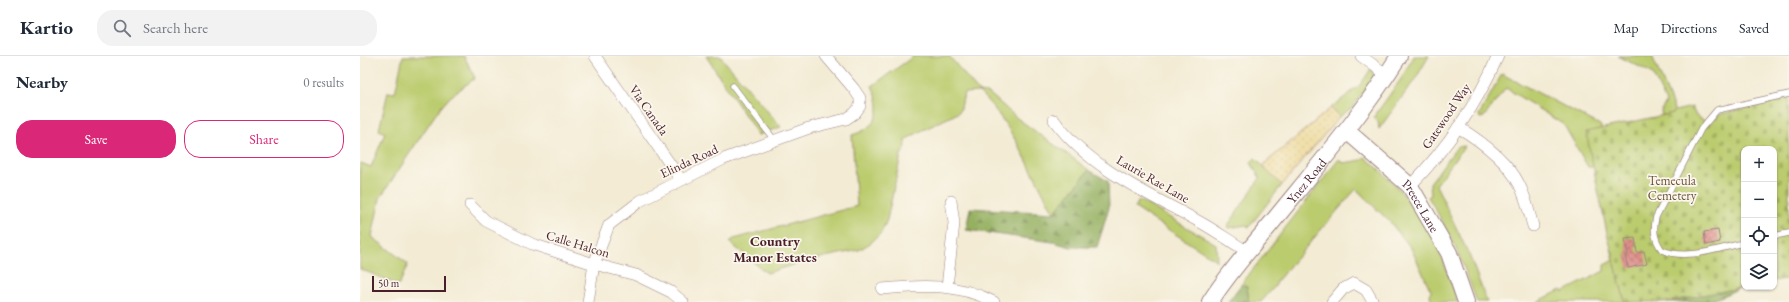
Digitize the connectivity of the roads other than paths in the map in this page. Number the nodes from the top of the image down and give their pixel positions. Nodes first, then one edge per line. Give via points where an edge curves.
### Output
1 (595, 56) edge
2 (826, 56) edge
3 (1362, 56) edge
4 (1399, 56) edge
5 (1498, 56) edge
6 (1387, 75) junction
7 (733, 86) dead end
8 (1789, 94) edge
9 (1054, 120) dead end
10 (1458, 127) junction
11 (1347, 131) junction
12 (775, 140) junction
13 (681, 180) junction
14 (1410, 186) junction
15 (951, 201) dead end
16 (470, 205) dead end
17 (1534, 226) dead end
18 (1789, 233) edge
19 (1777, 235) edge
20 (1741, 244) edge
21 (1248, 252) junction
22 (594, 264) junction
23 (947, 287) junction
24 (882, 289) dead end
25 (588, 302) edge
26 (683, 302) edge
27 (994, 302) edge
28 (1210, 302) edge
29 (1332, 302) edge
30 (1373, 302) edge
31 (1466, 302) edge

1 - 13 street, Via Canada
2 - 12 street, Elinda Road via 854,89 860,98 860,106 846,119
3 - 6 street
4 - 6 main road, Ynez Road
5 - 10 street, Gatewood Way via 1479,95
6 - 11 main road, Ynez Road
7 - 12 lane
8 - 20 lane via 1717,110 1698,135 1656,216 1655,238 1662,250 1675,255 1700,253
9 - 21 street, Laurie Rae Lane via 1073,143 1094,161
10 - 14 street, Gatewood Way
10 - 17 street via 1490,149 1507,167 1519,184
11 - 14 main road, Preece Lane
11 - 21 main road, Ynez Road
12 - 13 street, Elinda Road via 724,159
13 - 22 street, Elinda Road via 640,201 608,226
14 - 31 main road, Preece Lane via 1448,253
15 - 23 street via 954,223
16 - 22 street, Calle Halcon via 486,221 532,244
18 - 19 lane
21 - 28 main road, Ynez Road
22 - 25 street, Elinda Road
22 - 26 street, Calle Halcon via 636,275 671,292
23 - 24 street via 911,286
23 - 27 street via 979,294
29 - 30 street via 1343,289 1354,283 1366,290

